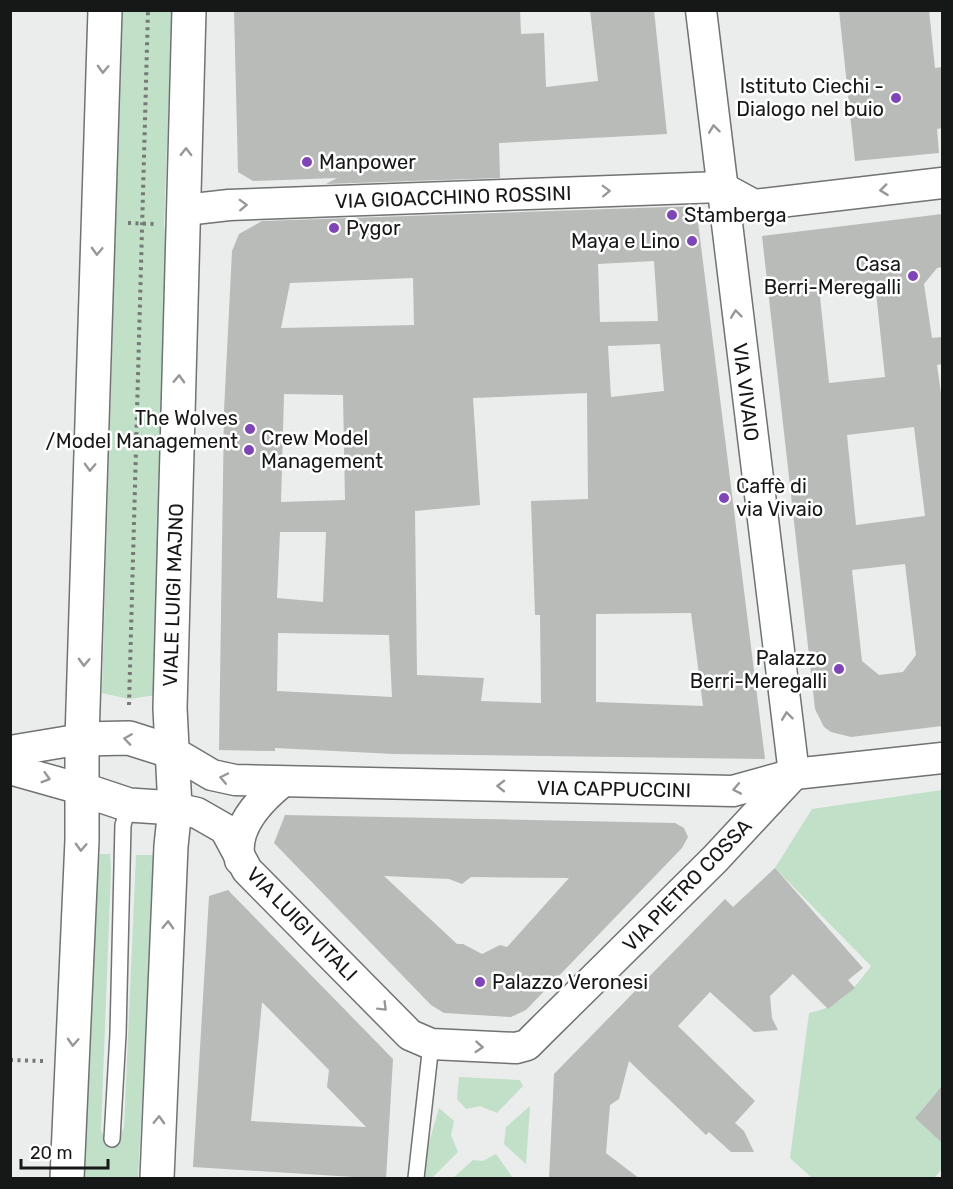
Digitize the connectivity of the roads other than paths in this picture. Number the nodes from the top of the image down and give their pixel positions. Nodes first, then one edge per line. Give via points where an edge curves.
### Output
1 (105, 10) edge
2 (189, 10) edge
3 (700, 10) edge
4 (942, 183) edge
5 (721, 187) junction
6 (174, 217) junction
7 (82, 739) junction
8 (10, 751) edge
9 (173, 752) junction
10 (942, 758) edge
11 (10, 770) edge
12 (794, 774) junction
13 (282, 782) junction
14 (81, 789) junction
15 (129, 805) junction
16 (175, 808) junction
17 (240, 860) junction
18 (431, 1044) junction
19 (112, 1139) dead end
20 (66, 1179) edge
21 (157, 1179) edge
22 (416, 1179) edge

1 -> 7 main road
6 -> 2 main road, VIALE LUIGI MAJNO
5 -> 3 street, VIA VIVAIO
4 -> 5 street via 754,205
6 -> 5 street, VIA GIOACCHINO ROSSINI via 229,206
12 -> 5 street, VIA VIVAIO
9 -> 6 main road, VIALE LUIGI MAJNO via 170,708
7 - 8 street
9 -> 7 main road via 129,738
7 - 14 main road
13 -> 9 street, VIA CAPPUCCINI via 212,775
9 - 16 main road, VIALE LUIGI MAJNO
10 - 12 street, VIA CAPPUCCINI
11 -> 14 street
12 -> 13 street, VIA CAPPUCCINI via 733,791
18 -> 12 street, VIA PIETRO COSSA via 497,1048 527,1045 715,860
13 - 17 street via 255,808 238,842
14 - 15 main road
14 -> 20 main road
15 - 16 main road
15 - 19 lane via 123,825
16 - 17 street, VIA LUIGI VITALI via 197,813 225,830
21 -> 16 main road, VIALE LUIGI MAJNO
17 -> 18 street, VIA LUIGI VITALI via 410,1035
18 - 22 lane

